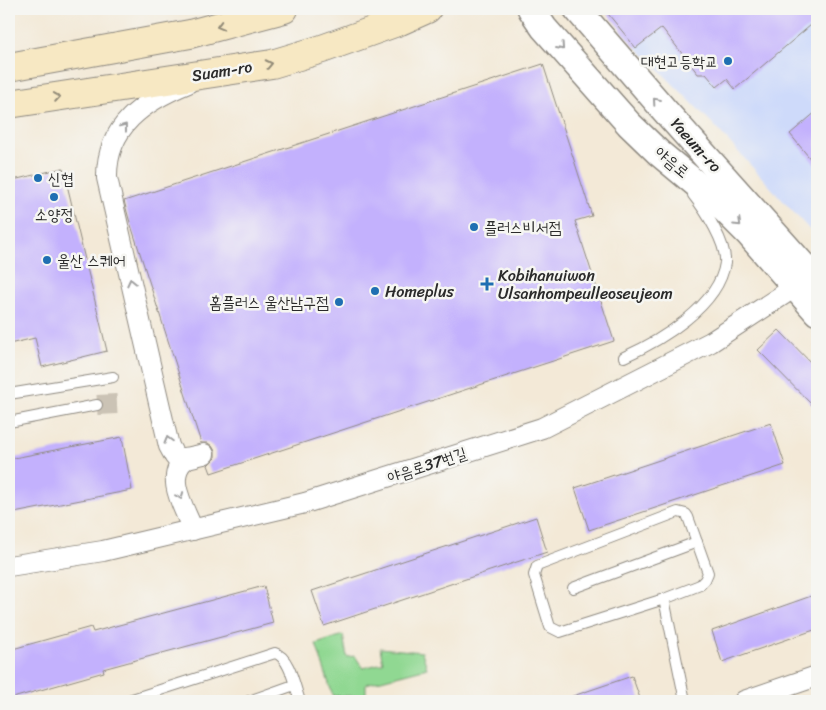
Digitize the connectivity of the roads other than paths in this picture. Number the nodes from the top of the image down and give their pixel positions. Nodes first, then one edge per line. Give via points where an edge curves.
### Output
1 (284, 9) edge
2 (427, 9) edge
3 (531, 9) edge
4 (577, 9) edge
5 (9, 66) edge
6 (219, 73) junction
7 (9, 104) edge
8 (659, 153) junction
9 (807, 280) edge
10 (817, 312) edge
11 (624, 357) dead end
12 (113, 377) dead end
13 (9, 394) edge
14 (97, 405) tunnel mouth
15 (9, 422) edge
16 (193, 530) junction
17 (697, 542) junction
18 (9, 566) edge
19 (573, 588) dead end
20 (664, 599) junction
21 (817, 676) edge
22 (294, 685) junction
23 (126, 701) edge
24 (249, 701) edge
25 (300, 701) edge
26 (685, 701) edge
27 (744, 701) edge

1 -> 5 main road via 190,34
6 -> 2 main road, Suam-ro via 272,64 322,50
3 -> 8 street, 야음로 via 629,124
9 -> 4 street, Yaeum-ro
7 -> 6 main road, Suam-ro
6 - 16 street via 171,90 134,113 116,136 107,162 107,178 169,446 175,457 195,456 178,468 175,480
8 -> 9 street, 야음로 via 682,170 748,233
8 - 11 lane via 700,204 719,236 725,263 716,290 686,320 644,348
9 - 10 street, 야음로
9 - 16 street, 야음로37번길 via 711,342 542,428 305,504
12 - 13 lane
14 - 15 lane
16 - 18 street, 야음로37번길 via 102,551
17 - 19 lane
17 - 20 lane via 707,576 700,585
17 - 20 lane via 688,517 678,512 540,564 534,572 550,626 560,632
20 - 26 lane
21 - 27 street
22 - 23 lane via 287,663 275,653
22 - 24 lane
22 - 25 lane

